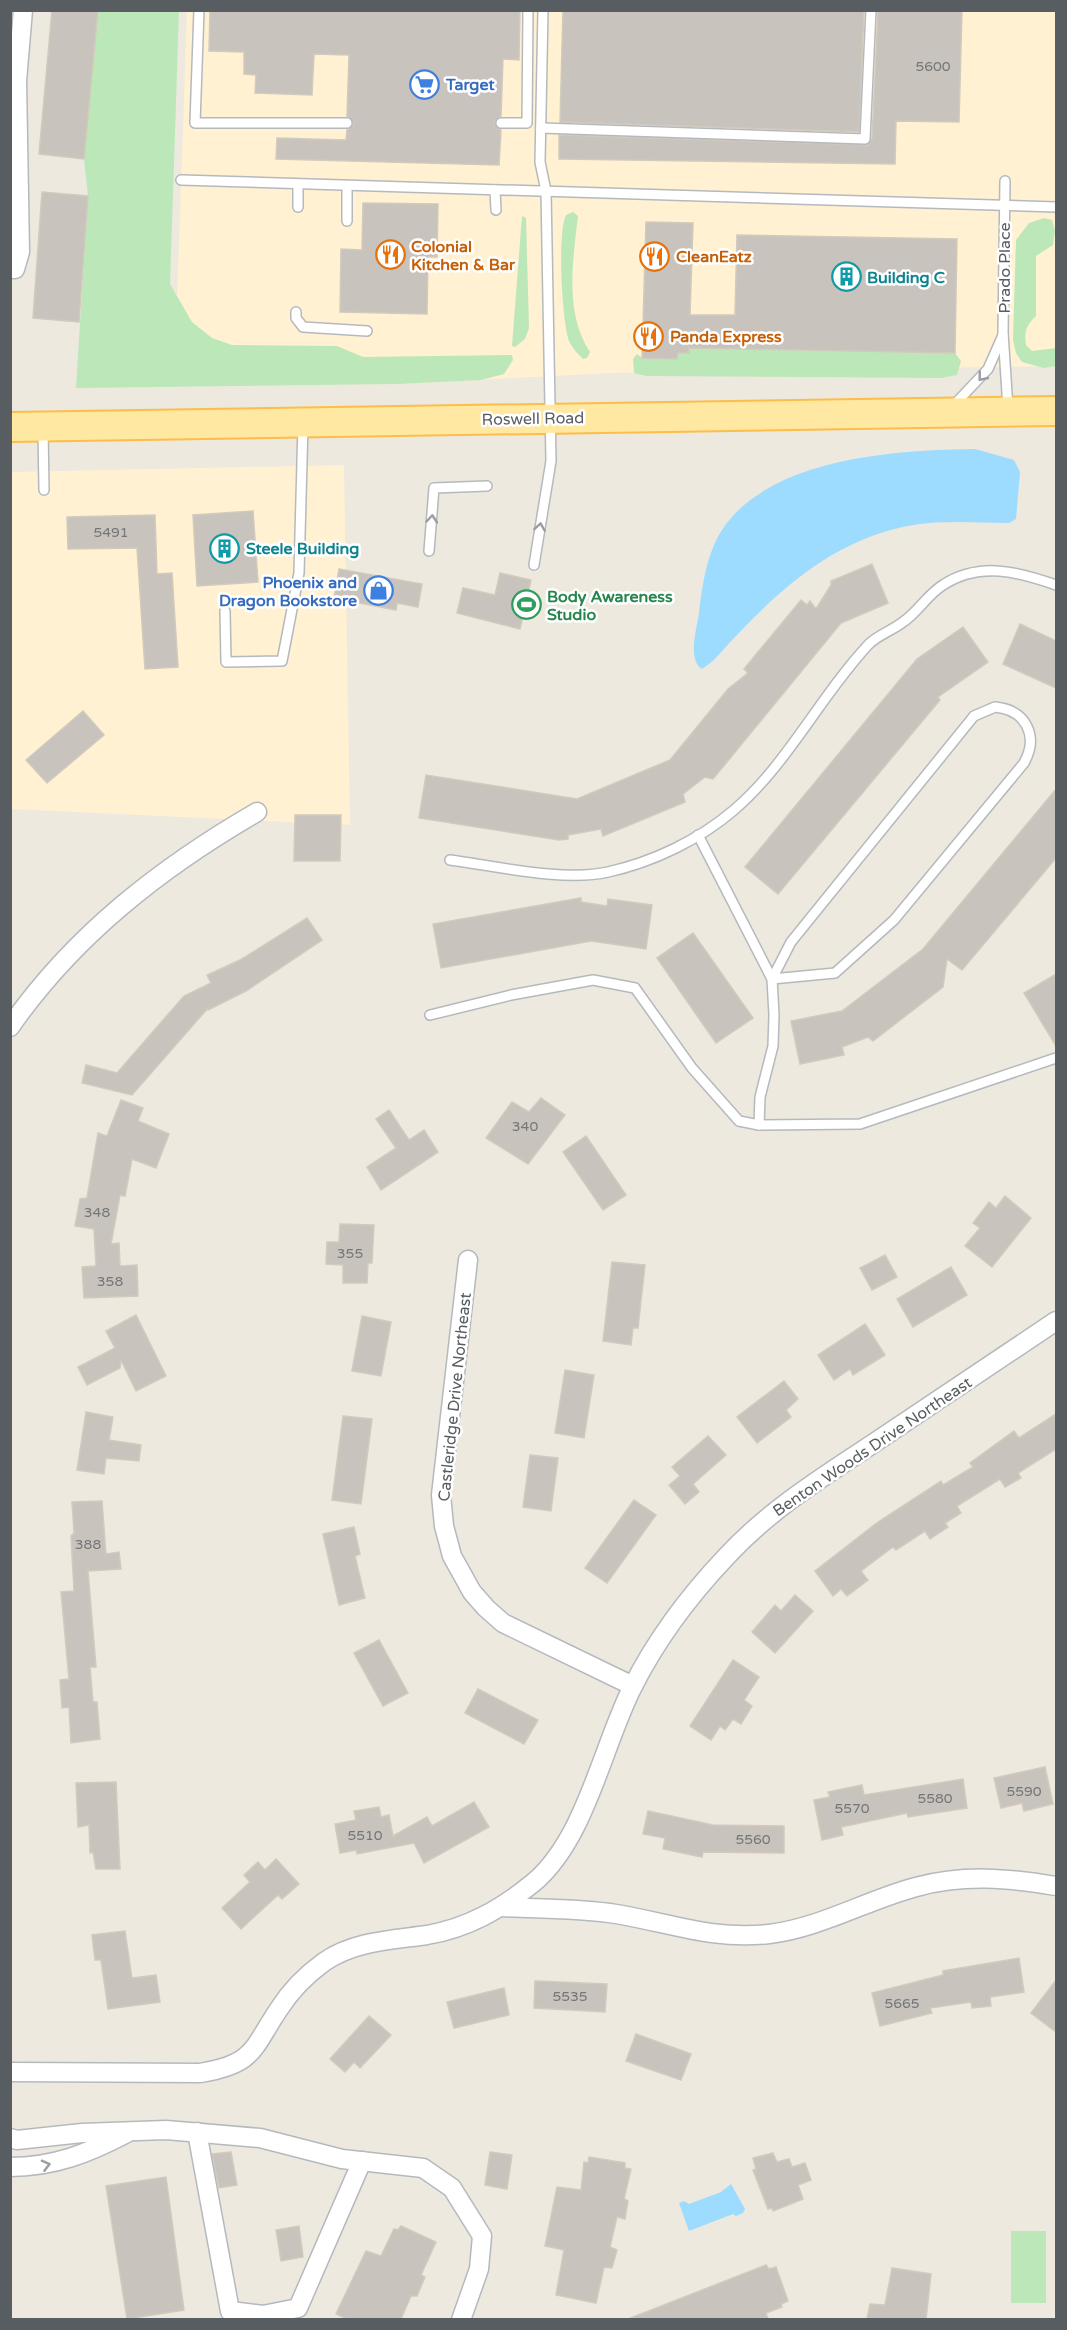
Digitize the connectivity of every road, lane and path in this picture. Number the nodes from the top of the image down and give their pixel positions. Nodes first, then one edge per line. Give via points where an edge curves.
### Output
1 (23, 10) edge
2 (199, 10) edge
3 (528, 10) edge
4 (543, 10) edge
5 (871, 10) edge
6 (14, 81) edge
7 (347, 123) dead end
8 (501, 123) dead end
9 (541, 128) junction
10 (181, 180) dead end
11 (1005, 181) dead end
12 (298, 185) junction
13 (346, 186) junction
14 (495, 190) junction
15 (546, 191) junction
16 (1004, 204) junction
17 (298, 207) dead end
18 (1056, 207) edge
19 (496, 210) dead end
20 (347, 221) dead end
21 (10, 269) edge
22 (296, 312) dead end
23 (367, 331) dead end
24 (1004, 333) junction
25 (1008, 411) junction
26 (1056, 411) edge
27 (947, 412) junction
28 (551, 418) junction
29 (303, 422) junction
30 (10, 427) edge
31 (43, 427) junction
32 (486, 486) dead end
33 (44, 490) dead end
34 (429, 551) dead end
35 (534, 565) dead end
36 (1056, 585) edge
37 (225, 611) dead end
38 (257, 812) dead end
39 (698, 835) junction
40 (450, 860) dead end
41 (772, 980) junction
42 (430, 1015) dead end
43 (10, 1027) edge
44 (1056, 1058) edge
45 (759, 1125) junction
46 (468, 1260) dead end
47 (1056, 1321) edge
48 (633, 1686) junction
49 (1056, 1886) edge
50 (501, 1907) junction
51 (10, 2072) edge
52 (131, 2131) junction
53 (197, 2132) junction
54 (10, 2138) edge
55 (362, 2161) junction
56 (10, 2167) edge
57 (461, 2319) edge

1 - 6 street
2 - 7 lane via 195,123
3 - 8 lane via 527,123
4 - 9 lane
5 - 9 lane via 865,138
6 - 21 street via 20,252 15,269
9 - 15 lane via 540,162
10 - 12 lane
11 - 16 lane, Prado Place
12 - 13 lane
12 - 17 lane
13 - 14 lane
13 - 20 lane
14 - 15 lane
14 - 19 lane
15 - 16 lane
15 - 28 lane
16 - 18 lane
16 - 24 lane, Prado Place
22 - 23 lane via 303,327
24 - 25 lane, Prado Place
24 -> 27 lane, Prado Place via 988,369
25 - 26 main road, Roswell Road
25 - 27 main road, Roswell Road
27 - 28 main road, Roswell Road
28 - 29 main road, Roswell Road
35 -> 28 lane via 550,477
29 - 31 main road, Roswell Road
29 - 37 lane via 299,573 282,661 226,662
30 - 31 main road, Roswell Road
31 - 33 lane
34 -> 32 lane via 434,488
36 - 39 lane via 998,569 943,585 904,622 870,642 769,772 734,810
38 - 43 street via 204,843 105,919 62,963
39 - 40 lane via 683,846 606,873 544,874
39 - 41 lane
41 - 41 lane via 791,942 974,716 995,707 1016,713 1030,731 1032,742 1024,763 894,920 835,973
41 - 45 lane via 772,1046 760,1097
42 - 45 lane via 593,980 635,988 692,1068 739,1121
44 - 45 lane via 860,1124
46 - 48 street, Castleridge Drive Northeast via 441,1495 452,1556 472,1592 503,1623
47 - 48 street, Benton Woods Drive Northeast via 769,1516 695,1591
48 - 50 street, Benton Woods Drive Northeast via 608,1740 582,1814 564,1847 536,1880
49 - 50 street via 1004,1878 957,1878 915,1887 801,1927 746,1936 695,1933 614,1914
50 - 51 street, Benton Woods Drive Northeast via 452,1929 374,1941 332,1956 292,1990 254,2050 221,2069 201,2073
52 - 53 street
52 - 54 street
56 -> 52 street via 37,2167 88,2154
53 - 55 street via 260,2138
53 - 55 street via 230,2312 262,2315 298,2308
55 - 57 street via 423,2168 452,2188 482,2236 479,2270

